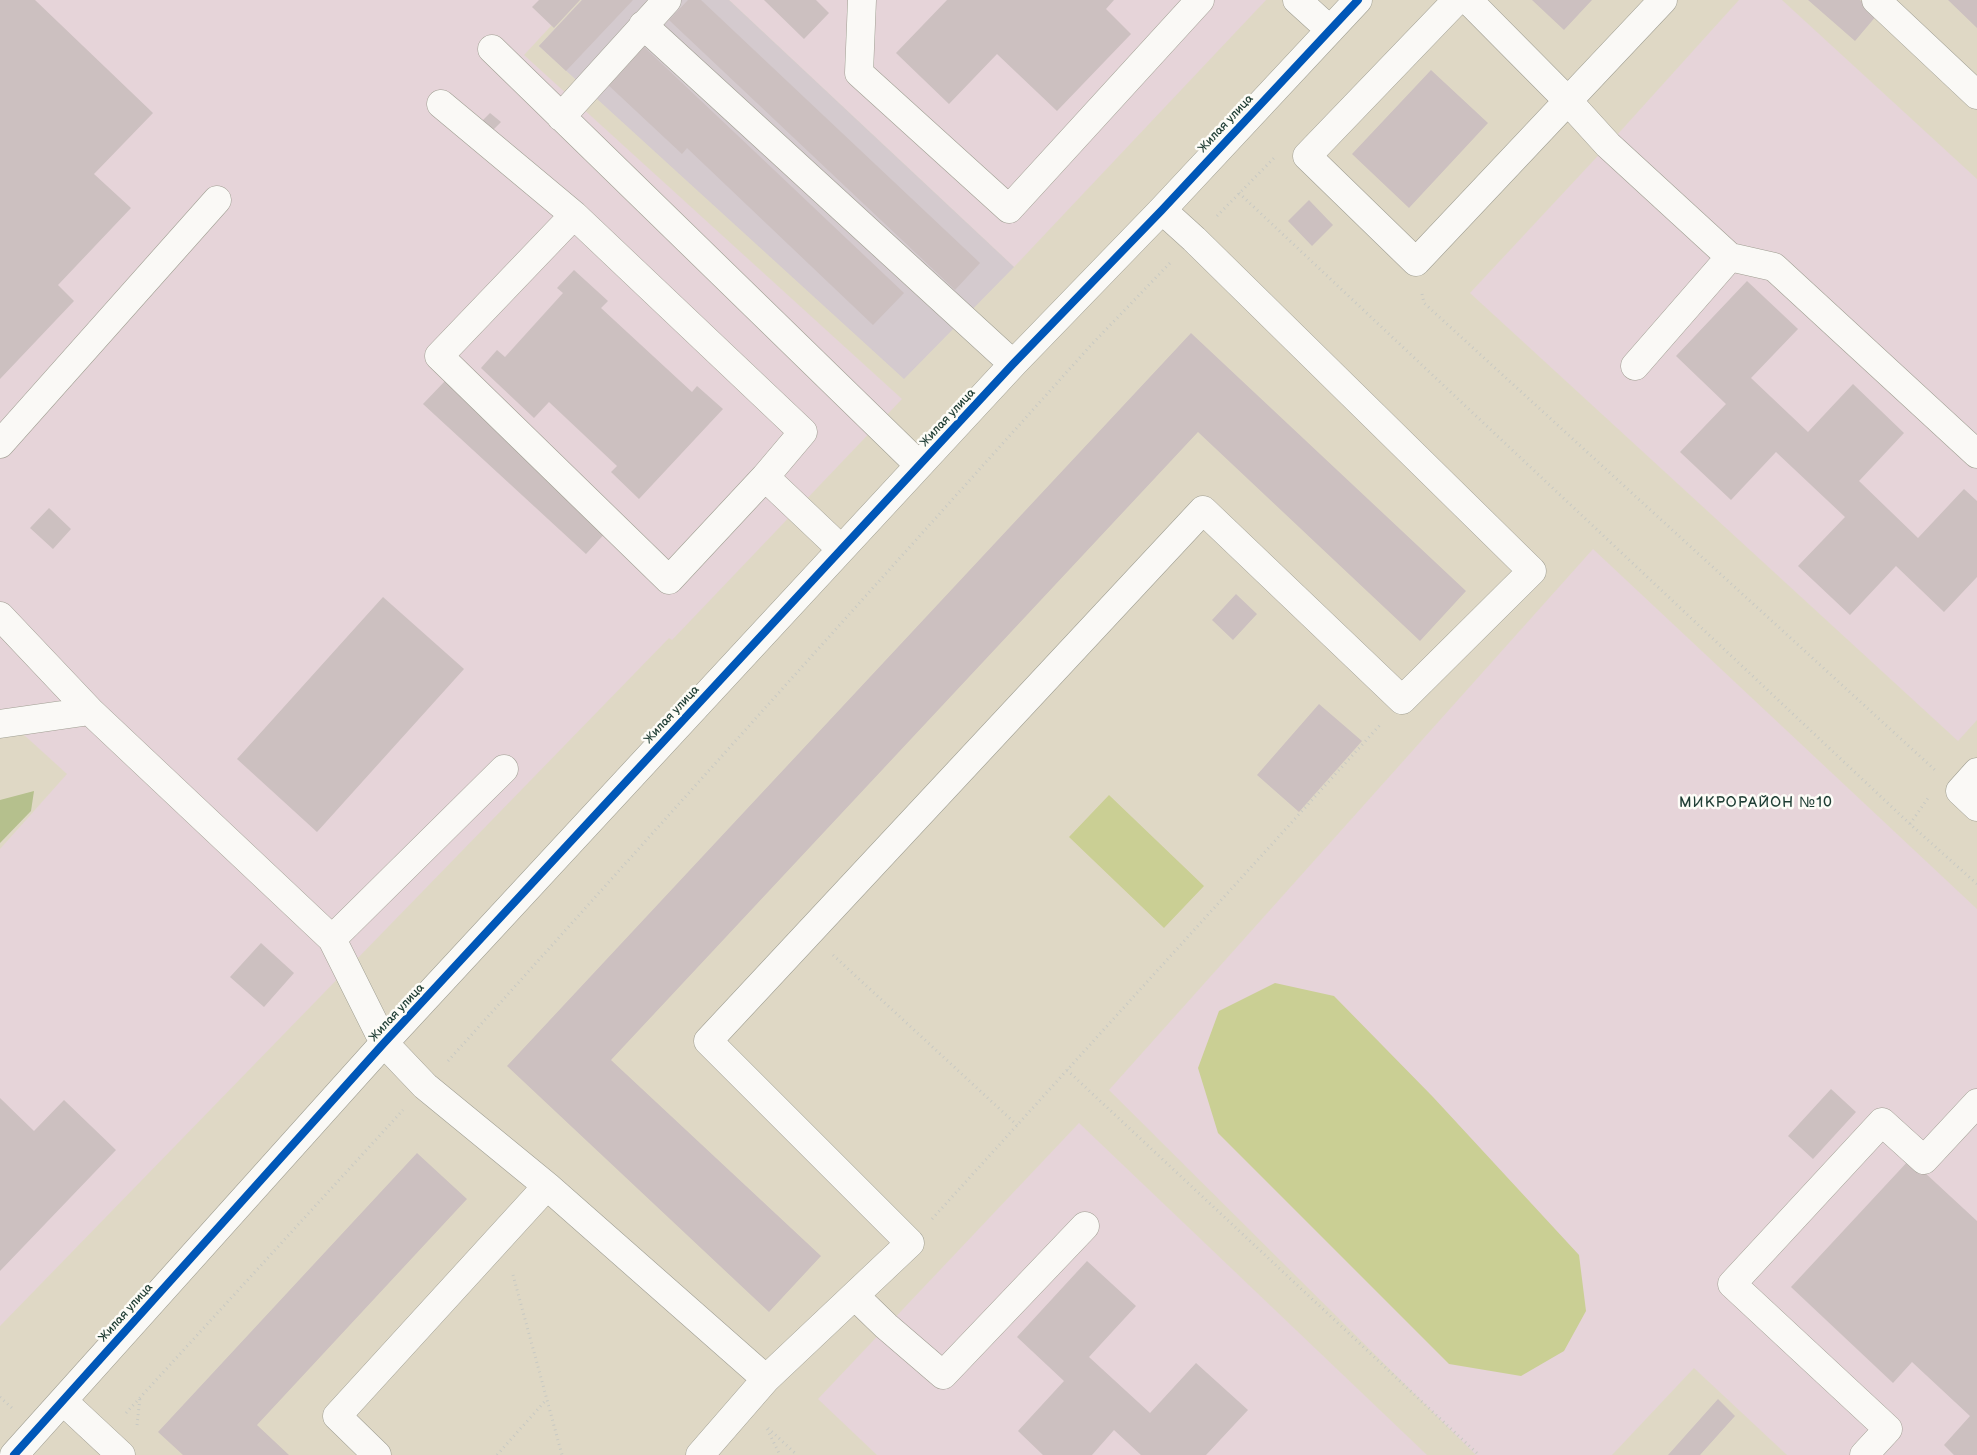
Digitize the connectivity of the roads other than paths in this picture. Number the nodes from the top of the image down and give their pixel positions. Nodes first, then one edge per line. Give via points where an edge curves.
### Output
1 (667, 0) edge
2 (862, 0) edge
3 (1200, 0) edge
4 (1297, 0) edge
5 (1358, 0) edge
6 (1457, 0) edge
7 (1468, 0) edge
8 (1663, 0) edge
9 (1876, 0) edge
10 (644, 26) junction
11 (1330, 30) junction
12 (492, 50) dead end
13 (1977, 95) edge
14 (1568, 100) junction
15 (441, 104) dead end
16 (561, 117) junction
17 (217, 200) dead end
18 (1162, 210) junction
19 (574, 215) junction
20 (1730, 257) junction
21 (1013, 364) junction
22 (1634, 366) dead end
23 (0, 444) edge
24 (1977, 454) edge
25 (919, 465) junction
26 (765, 477) junction
27 (841, 549) junction
28 (0, 616) edge
29 (90, 711) junction
30 (0, 724) edge
31 (504, 769) dead end
32 (1977, 772) edge
33 (1977, 807) edge
34 (332, 939) junction
35 (384, 1043) junction
36 (1977, 1103) edge
37 (547, 1186) junction
38 (1085, 1226) dead end
39 (855, 1296) junction
40 (766, 1379) junction
41 (62, 1401) junction
42 (112, 1446) edge
43 (14, 1455) edge
44 (378, 1455) edge
45 (700, 1455) edge
46 (1864, 1455) edge

1 - 10 street
2 - 3 street via 859,73 1009,209
4 - 11 street
5 - 11 street, Жилая улица
6 - 14 street via 1307,156 1416,262
7 - 14 street
8 - 14 street
9 - 13 street
10 - 16 street
10 - 21 street
11 - 18 street, Жилая улица
12 - 16 street
14 - 20 street via 1608,146
15 - 19 street
16 - 25 street
17 - 23 street
18 - 21 street, Жилая улица
18 - 39 street via 1532,571 1402,700 1203,510 708,1041 910,1243
19 - 26 street via 803,432
19 - 26 street via 439,356 669,580
20 - 22 street
20 - 24 street via 1774,267
21 - 25 street, Жилая улица
25 - 27 street, Жилая улица
26 - 27 street
27 - 35 street, Жилая улица
28 - 29 street
29 - 30 street
29 - 34 street
31 - 34 street
32 - 33 street via 1960,791
34 - 35 street
35 - 37 street via 425,1086
35 - 41 street, Жилая улица
36 - 46 street via 1924,1160 1882,1122 1732,1284 1888,1429
37 - 40 street
37 - 44 street via 337,1416
38 - 39 street via 943,1375
39 - 40 street
40 - 45 street
41 - 42 street
41 - 43 street, Жилая улица

